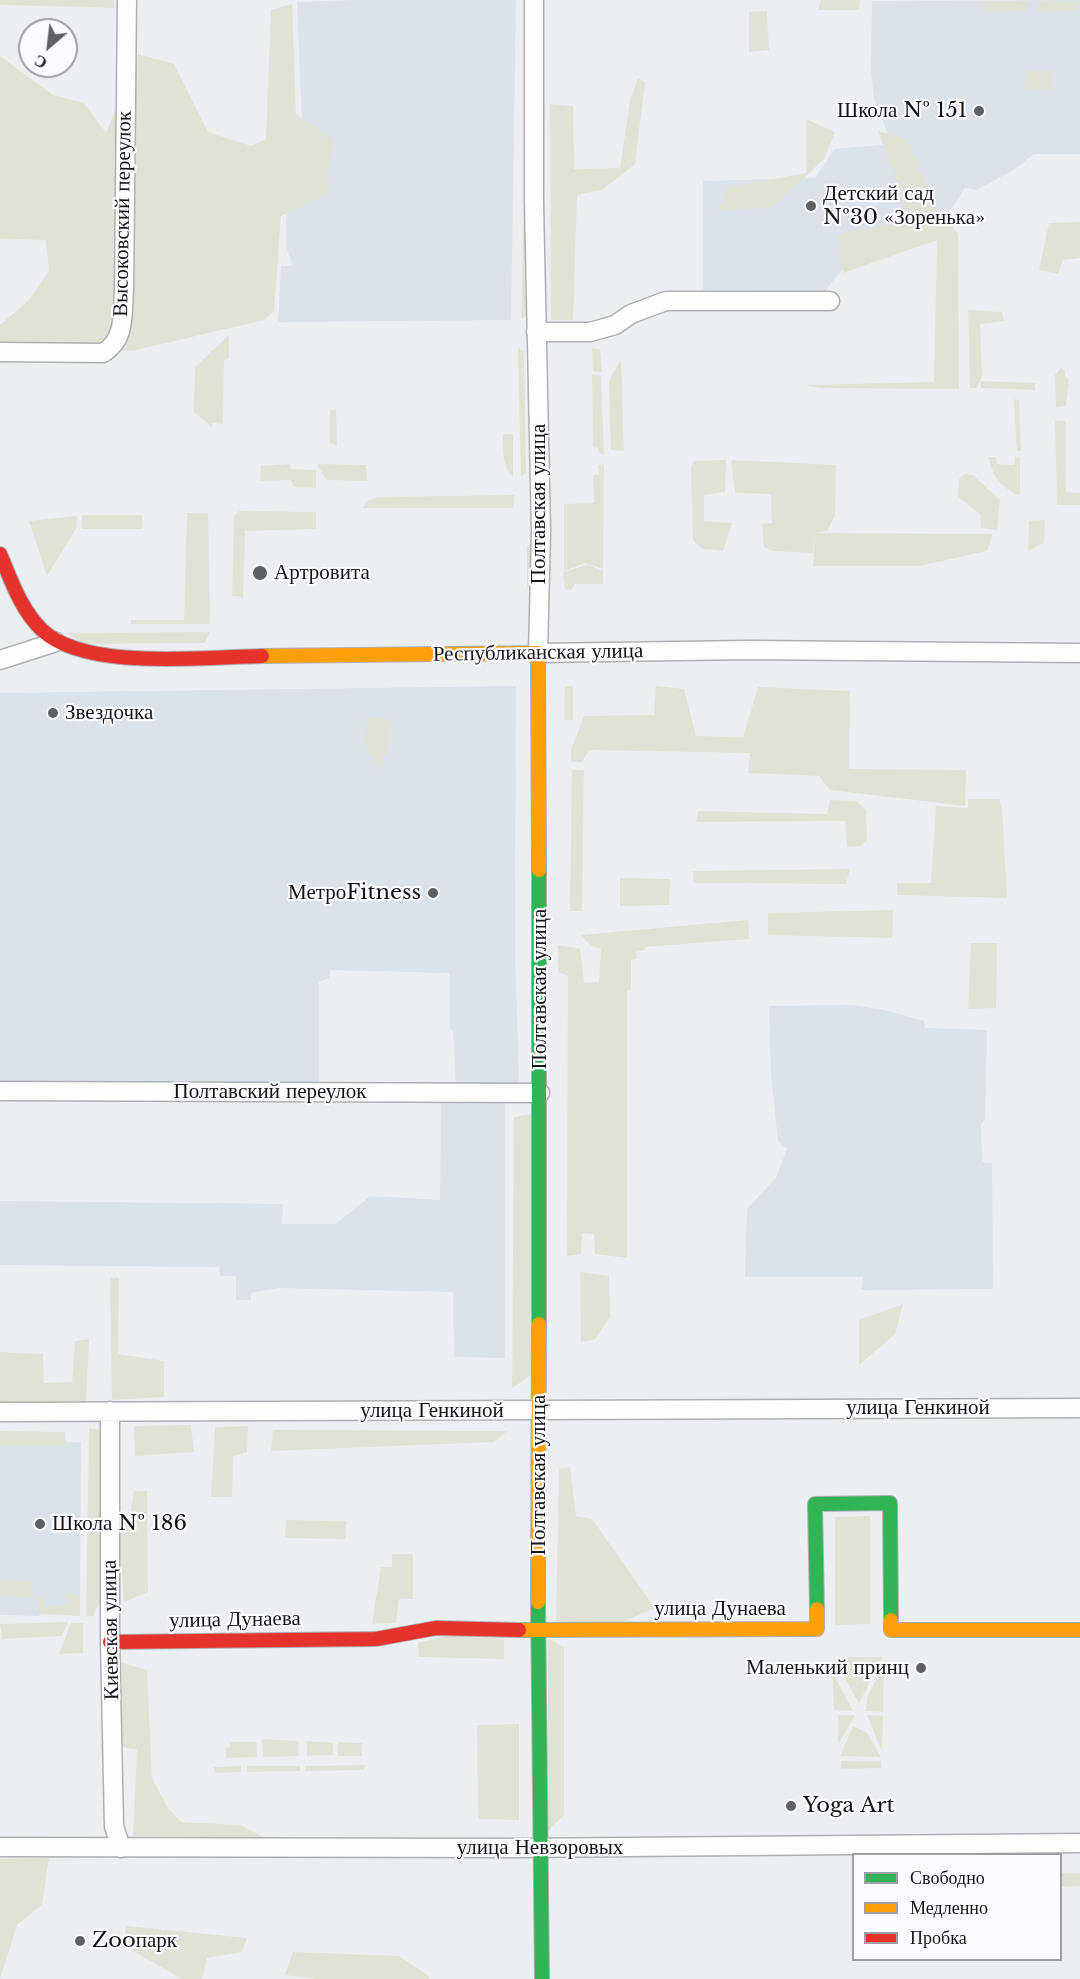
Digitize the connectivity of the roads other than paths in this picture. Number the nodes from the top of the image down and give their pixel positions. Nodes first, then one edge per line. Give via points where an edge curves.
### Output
1 (127, 0) edge
2 (534, 0) edge
3 (830, 301) dead end
4 (536, 332) junction
5 (0, 352) edge
6 (0, 554) edge
7 (56, 642) junction
8 (538, 653) junction
9 (1080, 653) edge
10 (0, 660) edge
11 (0, 1091) edge
12 (540, 1093) junction
13 (1080, 1408) edge
14 (110, 1411) junction
15 (540, 1411) junction
16 (0, 1412) edge
17 (1080, 1630) edge
18 (538, 1631) junction
19 (110, 1642) junction
20 (1080, 1843) edge
21 (0, 1847) edge
22 (121, 1848) junction
23 (541, 1848) junction
24 (542, 1979) edge

1 - 5 street, Высоковский переулок via 121,334 114,346 102,353
2 - 4 street, Полтавская улица
3 - 4 street via 666,302 590,332
4 - 8 street, Полтавская улица via 541,532
6 - 7 street via 28,617
7 - 8 street, Республиканская улица via 88,653 125,657
7 - 10 street
8 - 9 street, Республиканская улица
8 - 12 street, Полтавская улица
11 - 12 street, Полтавский переулок
12 - 15 street, Полтавская улица
13 - 15 street, улица Генкиной
14 - 15 street, улица Генкиной
14 - 16 street, улица Генкиной
14 - 19 street, Киевская улица
15 - 18 street, Полтавская улица
17 - 18 street, улица Дунаева via 891,1630 890,1503 815,1503 817,1629
18 - 19 street, улица Дунаева via 436,1628 376,1639
18 - 23 street, Полтавская улица
19 - 22 street, Киевская улица via 114,1826
20 - 23 street, улица Невзоровых
21 - 22 street, улица Невзоровых
22 - 23 street, улица Невзоровых
23 - 24 street, Полтавская улица

